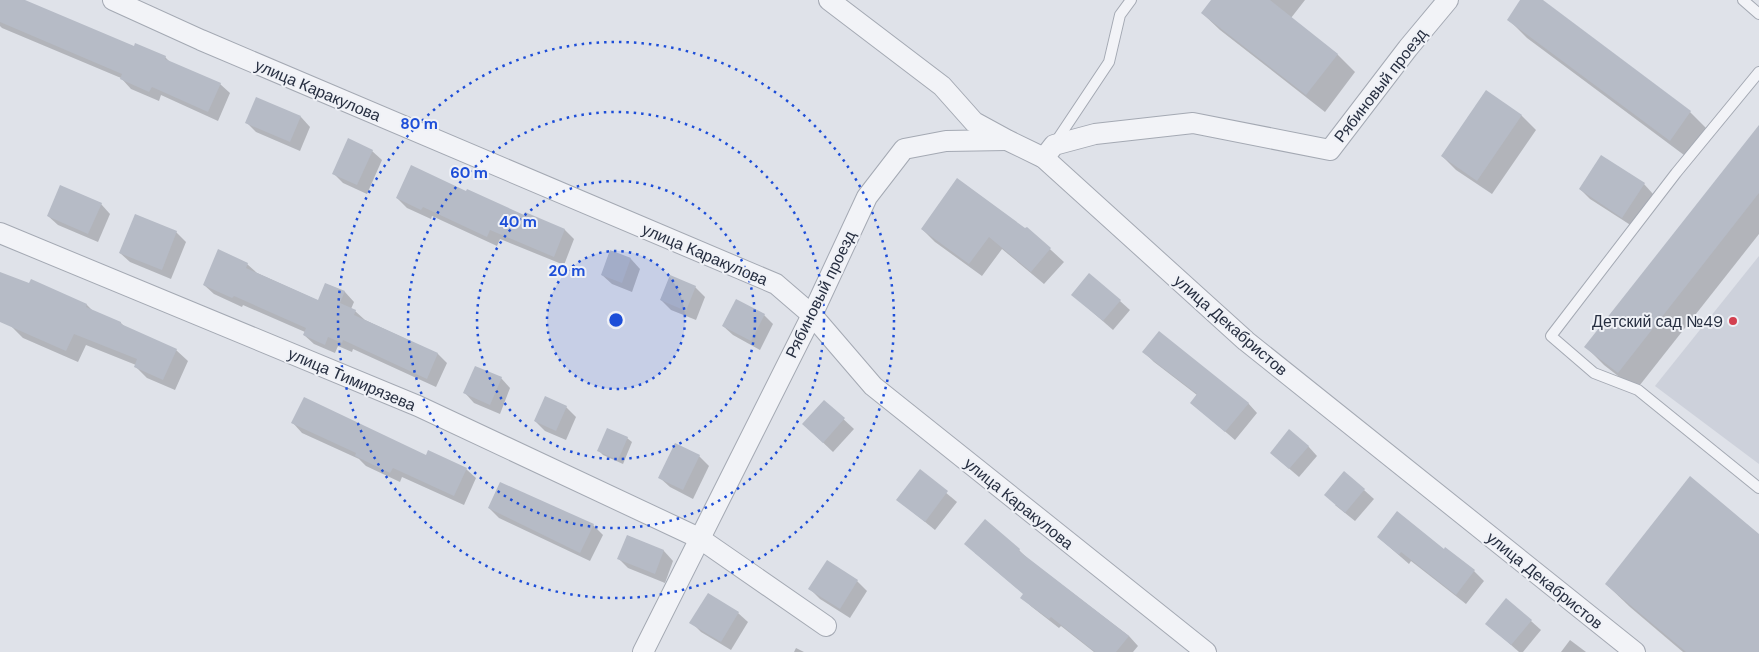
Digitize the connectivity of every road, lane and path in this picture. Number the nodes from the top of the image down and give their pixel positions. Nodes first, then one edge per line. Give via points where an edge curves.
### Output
1 (113, 0) edge
2 (829, 0) edge
3 (1131, 0) edge
4 (1448, 0) edge
5 (1743, 0) edge
6 (1759, 14) edge
7 (1759, 72) edge
8 (1007, 140) junction
9 (1049, 151) junction
10 (0, 233) edge
11 (812, 314) junction
12 (1759, 488) edge
13 (699, 538) junction
14 (826, 626) dead end
15 (643, 652) edge
16 (1206, 652) edge
17 (1635, 652) edge

1 - 11 street, улица Каракулова via 776,284
2 - 8 street, улица Декабристов via 942,86 974,122
3 - 9 lane via 1120,15 1109,62
4 - 9 street, Рябиновый проезд via 1330,150 1193,123 1095,134
5 - 6 lane
7 - 12 lane via 1676,173 1551,336 1594,372 1638,390
8 - 9 street, улица Декабристов
8 - 11 street, Рябиновый проезд via 946,141 904,149 867,197
9 - 17 street, улица Декабристов via 1246,341
10 - 13 street, улица Тимирязева via 418,406
11 - 13 street, Рябиновый проезд
11 - 16 street, улица Каракулова via 873,386
13 - 14 street, улица Тимирязева
13 - 15 street, Рябиновый проезд

